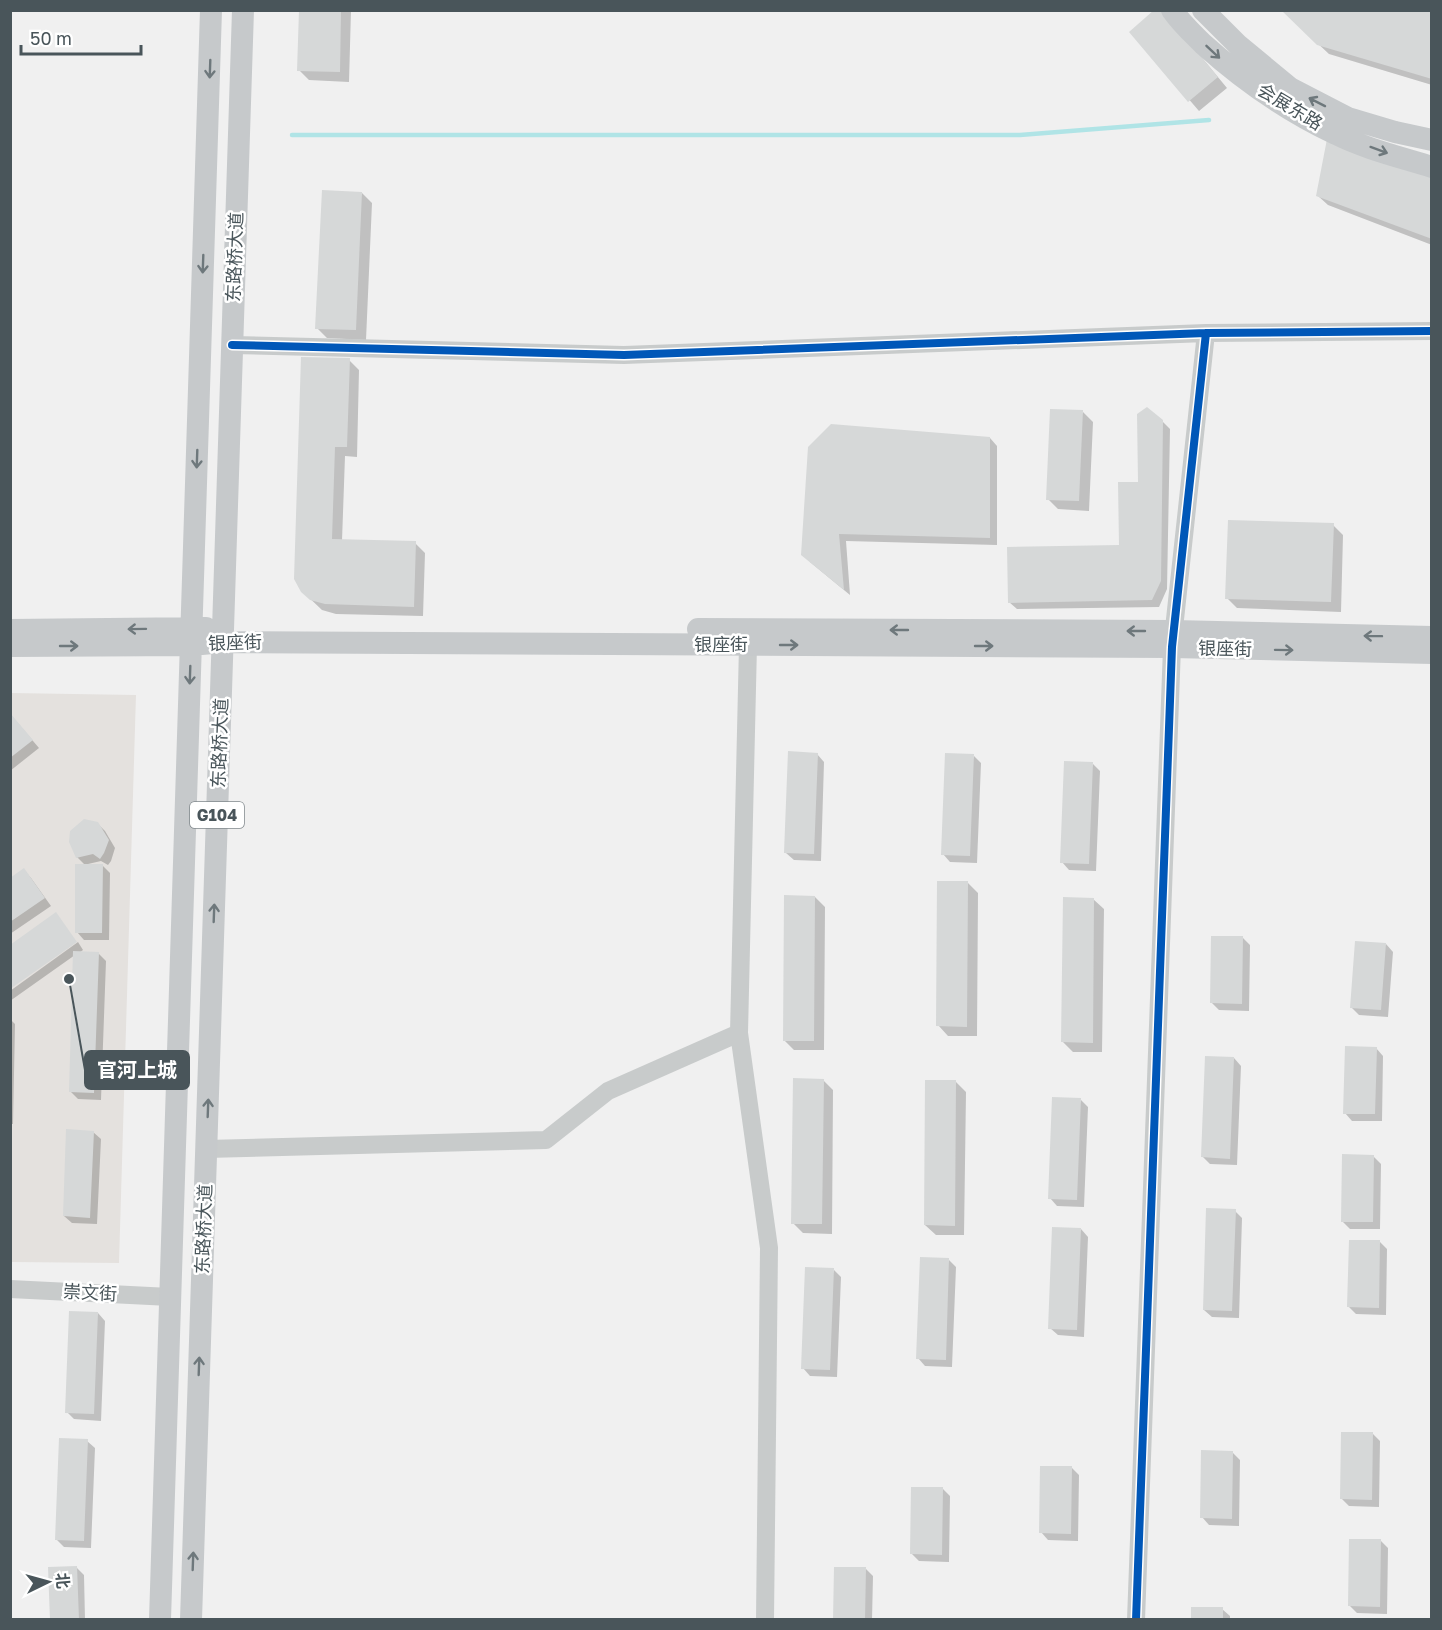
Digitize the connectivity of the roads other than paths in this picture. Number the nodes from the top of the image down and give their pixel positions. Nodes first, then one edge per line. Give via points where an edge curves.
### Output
1 (212, 10) edge
2 (243, 10) edge
3 (1172, 10) edge
4 (1203, 10) edge
5 (1431, 140) edge
6 (1431, 167) edge
7 (1431, 331) edge
8 (1206, 333) junction
9 (232, 345) junction
10 (10, 630) edge
11 (223, 635) junction
12 (191, 637) junction
13 (1431, 637) edge
14 (1173, 639) junction
15 (748, 645) junction
16 (10, 646) edge
17 (1431, 653) edge
18 (739, 1033) junction
19 (206, 1149) junction
20 (10, 1289) edge
21 (170, 1297) junction
22 (160, 1620) edge
23 (191, 1620) edge
24 (765, 1620) edge
25 (1136, 1620) edge

1 -> 12 main road, 东路桥大道 / G104
2 - 9 main road, 东路桥大道 / G104
3 -> 6 main road, 会展东路 via 1226,64 1280,104 1337,135
5 -> 4 main road, 会展东路 via 1348,118 1290,88
7 - 8 street
8 - 9 street via 624,355
8 - 14 street
9 - 11 main road, 东路桥大道 / G104
12 -> 10 main road
11 - 12 main road, 银座街
14 -> 11 main road via 758,629
11 - 15 main road, 银座街
19 -> 11 main road, 东路桥大道 / G104
16 -> 12 main road, 银座街
12 -> 21 main road, 东路桥大道 / G104
13 -> 14 main road
15 -> 14 main road, 银座街
14 -> 17 main road, 银座街
14 - 25 street
15 - 18 street
18 - 19 street via 608,1091 546,1140
18 - 24 street via 769,1248
23 -> 19 main road, 东路桥大道 / G104
20 - 21 street, 崇文街
21 - 22 main road, 东路桥大道 / G104

